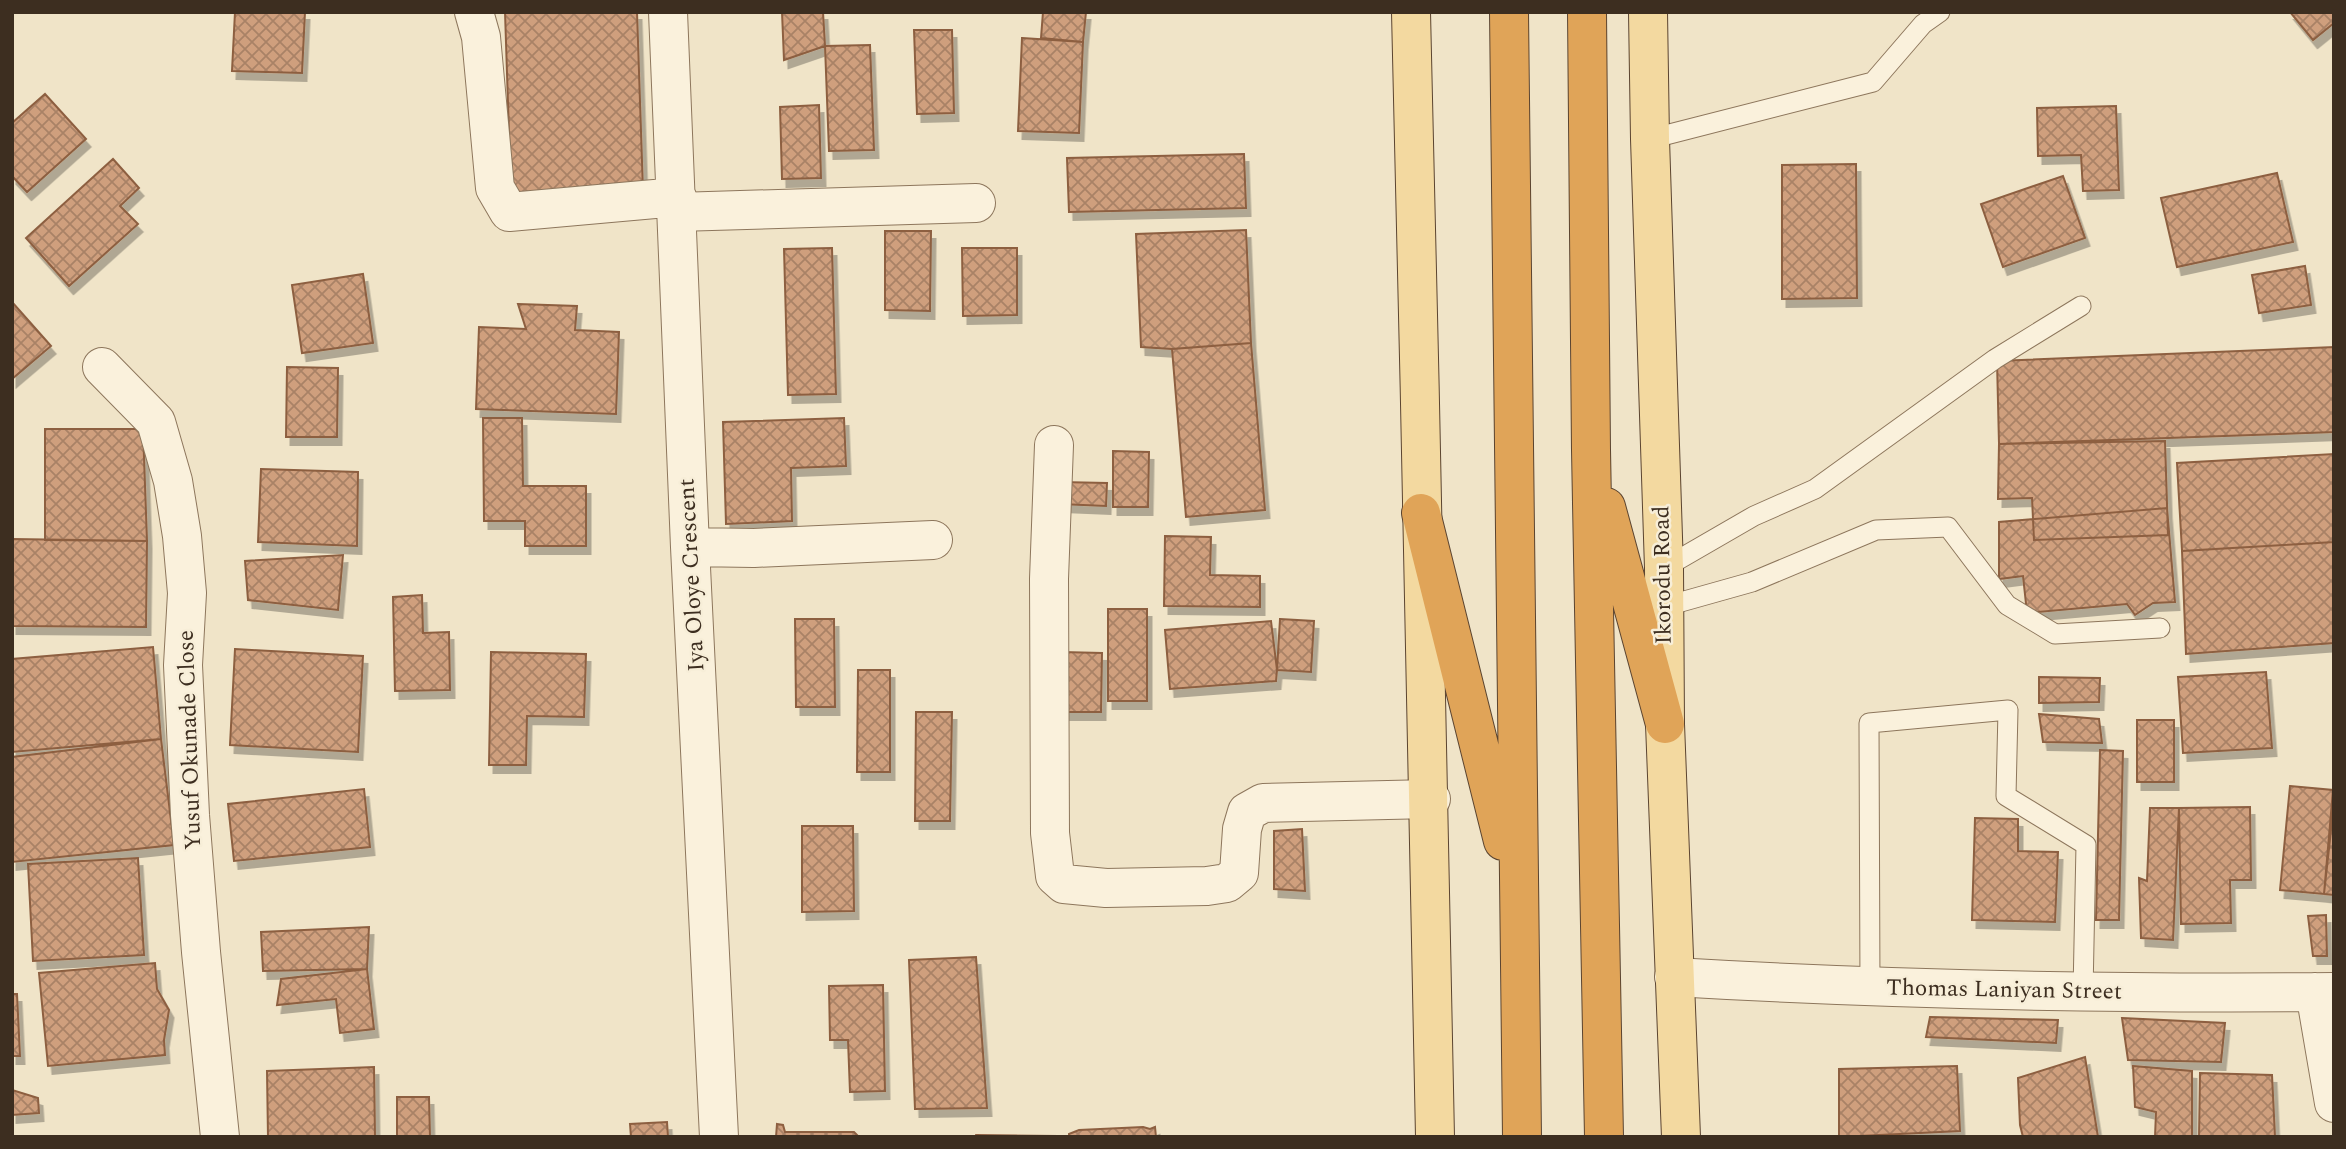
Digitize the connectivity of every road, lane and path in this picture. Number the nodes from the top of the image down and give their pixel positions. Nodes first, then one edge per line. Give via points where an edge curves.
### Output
1 (474, 12) edge
2 (668, 12) edge
3 (1411, 12) edge
4 (1509, 12) edge
5 (1587, 12) edge
6 (1648, 12) edge
7 (1940, 12) edge
8 (1650, 139) junction
9 (976, 203) dead end
10 (677, 204) junction
11 (2081, 306) dead end
12 (102, 367) dead end
13 (1054, 445) dead end
14 (1591, 450) junction
15 (1421, 513) junction
16 (933, 540) dead end
17 (690, 547) junction
18 (1664, 568) junction
19 (1663, 607) junction
20 (2160, 628) dead end
21 (1665, 724) junction
22 (1431, 799) junction
23 (1518, 901) junction
24 (1674, 977) junction
25 (1870, 987) junction
26 (2083, 992) junction
27 (2325, 992) edge
28 (2334, 1103) edge
29 (220, 1137) edge
30 (719, 1137) edge
31 (1435, 1137) edge
32 (1522, 1137) edge
33 (1604, 1137) edge
34 (1681, 1137) edge

1 - 10 street via 481,37 495,188 509,212
2 - 10 street, Iya Oloye Crescent
3 - 15 main road
4 - 23 highway
5 - 14 highway
6 - 8 main road, Ikorodu Road
7 - 8 lane via 1923,24 1873,82
8 - 18 main road, Ikorodu Road
9 - 10 street
10 - 17 street, Iya Oloye Crescent
11 - 18 lane via 1995,359 1815,489 1754,516
12 - 29 street, Yusuf Okunade Close via 156,422 182,536 190,815
13 - 22 street via 1049,579 1050,833 1055,876 1064,884 1106,888 1227,883 1239,873 1247,812 1264,803
14 - 21 highway
14 - 33 highway
15 - 22 main road
15 - 23 highway
16 - 17 street
17 - 30 street, Iya Oloye Crescent
18 - 19 main road, Ikorodu Road
19 - 20 lane via 1752,582 1876,530 1948,527 2007,606 2054,634
19 - 21 main road, Ikorodu Road
21 - 24 main road, Ikorodu Road
22 - 31 main road
23 - 32 highway
24 - 25 street, Thomas Laniyan Street
24 - 34 main road, Ikorodu Road
25 - 26 street, Thomas Laniyan Street
25 - 26 lane via 1869,723 2008,710 2006,796 2086,845
26 - 27 street, Thomas Laniyan Street
27 - 28 street

